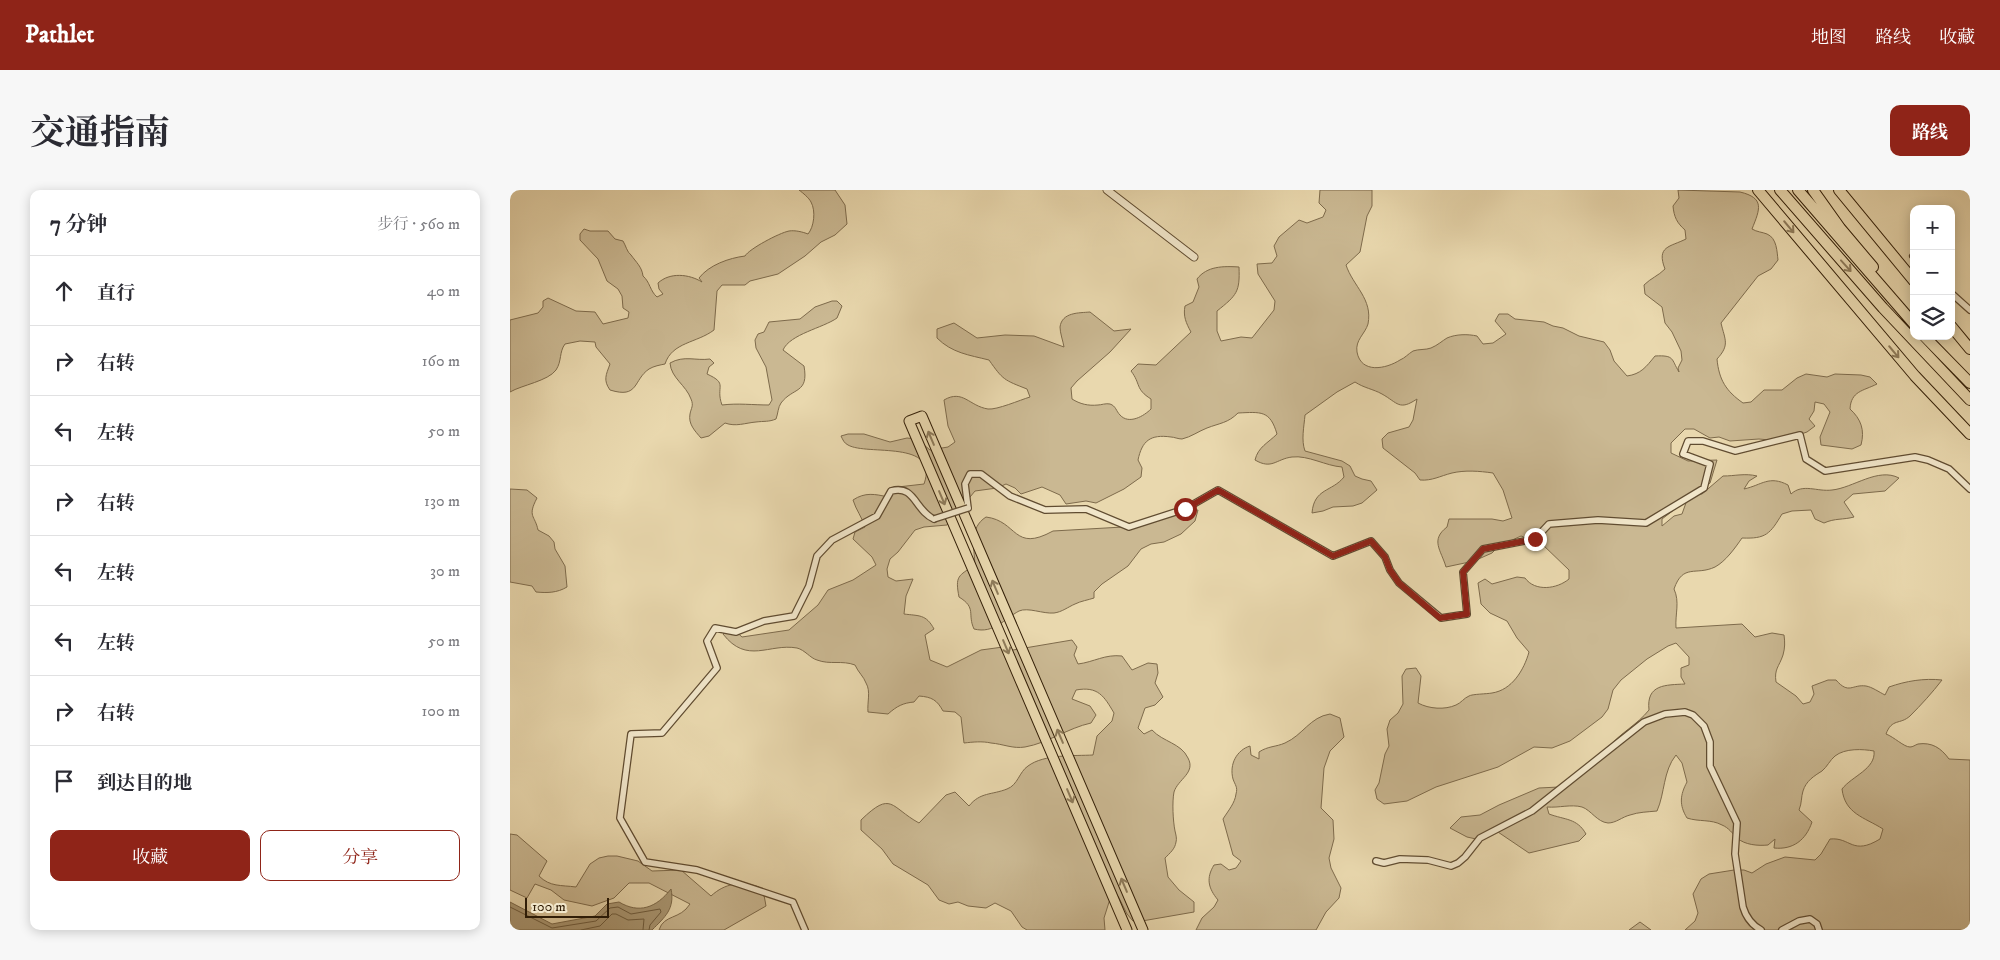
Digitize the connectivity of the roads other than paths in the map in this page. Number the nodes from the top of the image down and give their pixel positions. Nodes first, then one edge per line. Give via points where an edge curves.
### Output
1 (1107, 190) edge
2 (1758, 190) edge
3 (1780, 190) edge
4 (1798, 190) edge
5 (1814, 190) edge
6 (1840, 190) edge
7 (1194, 257) dead end
8 (1910, 276) edge
9 (1953, 295) edge
10 (1970, 310) edge
11 (1910, 311) edge
12 (1910, 319) edge
13 (1955, 331) edge
14 (1928, 340) edge
15 (1935, 340) edge
16 (1970, 349) edge
17 (1960, 373) junction
18 (1970, 384) edge
19 (1970, 400) edge
20 (1970, 434) edge
21 (1970, 488) edge
22 (1376, 861) dead end
23 (805, 930) edge
24 (1127, 930) edge
25 (1143, 930) edge
26 (1761, 930) edge
27 (1782, 930) edge
28 (1819, 930) edge

1 - 7 street
2 -> 20 highway via 1915,376
3 -> 19 highway via 1882,308
4 - 12 highway
5 - 11 highway via 1840,228
6 - 8 highway
9 - 10 street
13 - 16 highway
14 - 17 highway
15 - 17 highway
17 - 18 highway
21 - 23 street, bridge via 1939,463 1915,457 1825,470 1806,460 1800,436 1735,451 1703,441 1688,441 1683,454 1710,464 1704,488 1646,523 1598,520 1549,524 1535,539 1483,549 1463,572 1467,614 1440,618 1399,583 1385,557 1371,541 1333,556 1218,490 1185,509 1129,527 1086,509 1044,510 1010,496 981,474 970,474 965,484 968,508 934,519 926,516 908,491 891,491 877,516 832,540 817,556 809,586 794,616 764,621 736,632 715,628 708,641 717,668 662,733 631,734 620,818 645,862 697,870 793,902
22 - 26 street via 1384,863 1400,858 1451,866 1458,863 1480,838 1532,810 1644,722 1665,714 1685,712 1699,719 1708,734 1710,766 1737,822 1735,854 1743,907 1745,914
25 -> 24 main road via 922,416 909,421
27 - 28 street via 1810,919

